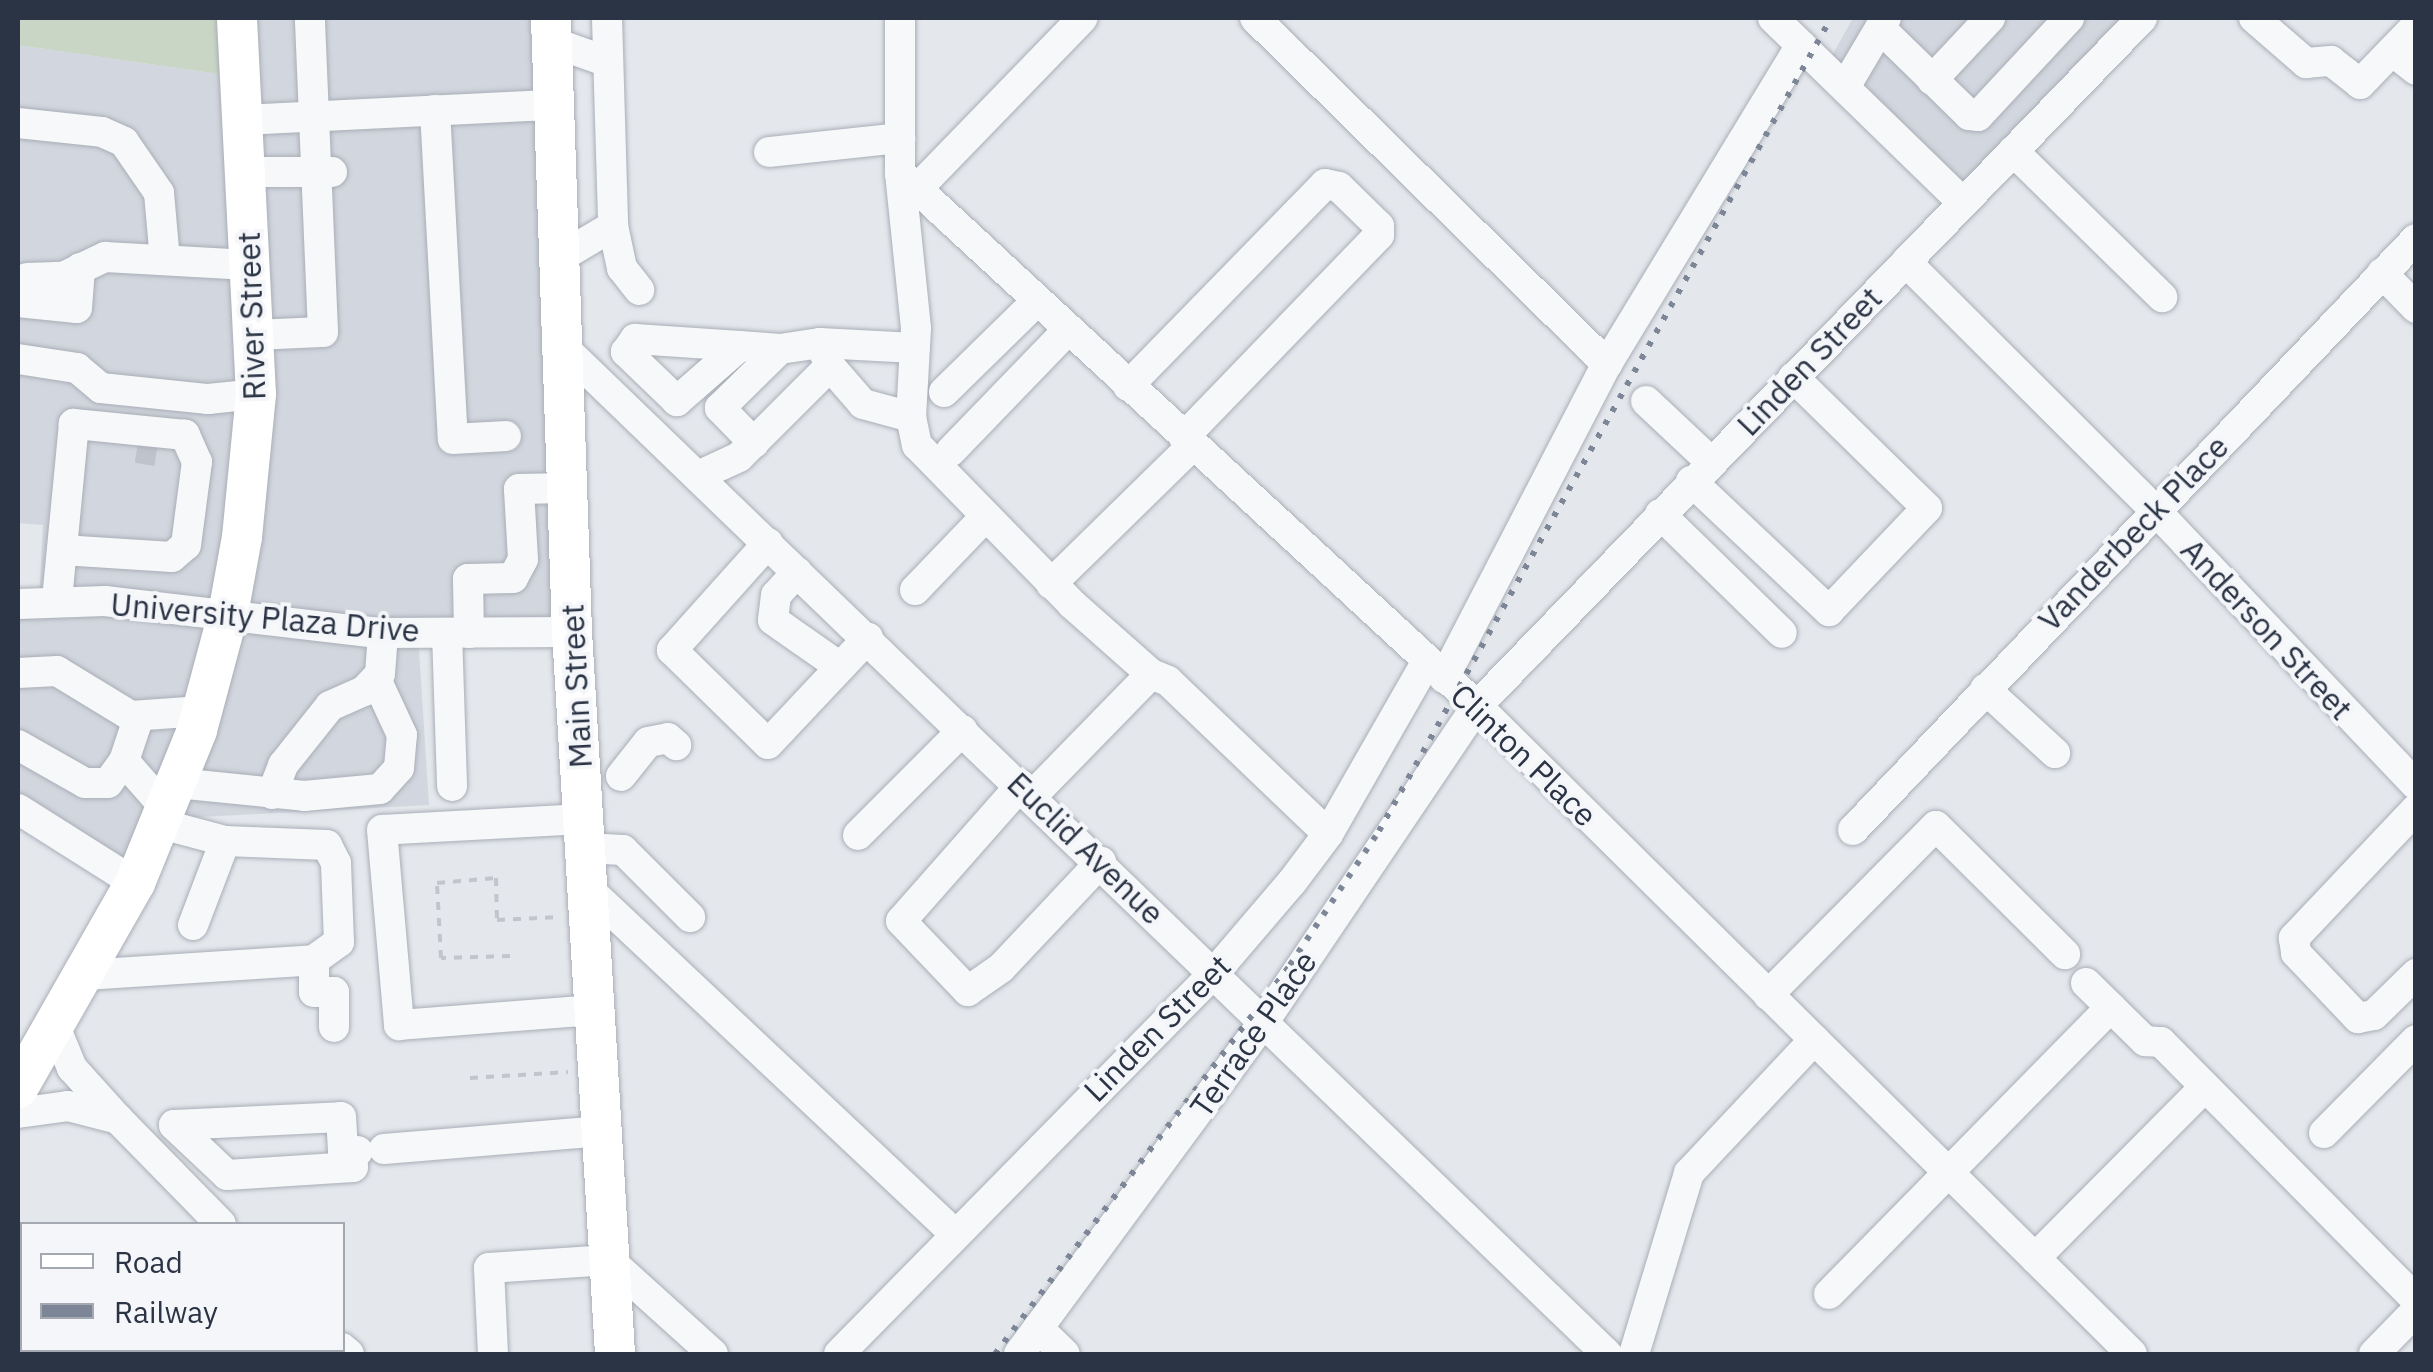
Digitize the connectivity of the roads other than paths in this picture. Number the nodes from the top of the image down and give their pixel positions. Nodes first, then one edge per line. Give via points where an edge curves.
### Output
1 (237, 18) edge
2 (310, 18) edge
3 (607, 18) edge
4 (900, 18) edge
5 (1083, 18) edge
6 (1254, 18) edge
7 (1772, 18) edge
8 (1990, 18) edge
9 (2071, 18) edge
10 (2142, 18) edge
11 (2254, 18) edge
12 (1883, 23) edge
13 (2416, 26) edge
14 (551, 30) edge
15 (1801, 45) junction
16 (2109, 52) junction
17 (2404, 60) edge
18 (608, 62) junction
19 (1932, 80) junction
20 (1845, 88) junction
21 (554, 105) junction
22 (435, 110) junction
23 (314, 116) junction
24 (242, 120) junction
25 (18, 123) edge
26 (900, 138) junction
27 (2013, 151) junction
28 (770, 152) dead end
29 (245, 172) junction
30 (326, 172) junction
31 (908, 181) junction
32 (1962, 203) junction
33 (613, 226) junction
34 (2416, 239) edge
35 (559, 258) junction
36 (165, 260) junction
37 (1906, 262) junction
38 (250, 266) junction
39 (2382, 274) junction
40 (22, 290) edge
41 (639, 290) dead end
42 (2162, 297) dead end
43 (1037, 300) junction
44 (2416, 308) edge
45 (1068, 330) junction
46 (253, 335) junction
47 (562, 346) junction
48 (740, 346) dead end
49 (780, 348) junction
50 (915, 348) junction
51 (825, 355) junction
52 (18, 359) edge
53 (1607, 364) junction
54 (1793, 377) junction
55 (1128, 386) junction
56 (944, 392) dead end
57 (256, 394) junction
58 (1646, 401) dead end
59 (912, 417) junction
60 (74, 424) junction
61 (506, 436) dead end
62 (1188, 441) junction
63 (746, 450) junction
64 (951, 450) dead end
65 (196, 457) junction
66 (1701, 471) junction
67 (698, 476) junction
68 (567, 488) junction
69 (733, 509) junction
70 (2154, 509) junction
71 (1660, 514) junction
72 (984, 518) junction
73 (768, 543) junction
74 (62, 550) junction
75 (798, 572) junction
76 (1051, 584) junction
77 (915, 590) dead end
78 (56, 600) junction
79 (18, 604) edge
80 (228, 614) junction
81 (572, 632) junction
82 (458, 633) junction
83 (1782, 633) dead end
84 (383, 634) junction
85 (868, 638) junction
86 (840, 667) junction
87 (1435, 670) junction
88 (18, 673) edge
89 (1151, 674) junction
90 (376, 680) junction
91 (1985, 690) junction
92 (1476, 706) junction
93 (202, 711) junction
94 (138, 716) junction
95 (963, 730) junction
96 (18, 745) edge
97 (676, 745) dead end
98 (2055, 753) dead end
99 (124, 761) junction
100 (580, 773) junction
101 (2416, 785) edge
102 (452, 786) dead end
103 (1026, 791) junction
104 (272, 794) junction
105 (169, 805) junction
106 (18, 809) edge
107 (1854, 830) dead end
108 (2409, 830) edge
109 (584, 834) junction
110 (1328, 834) junction
111 (858, 835) dead end
112 (226, 841) junction
113 (1101, 862) junction
114 (135, 883) junction
115 (588, 902) junction
116 (690, 917) dead end
117 (192, 925) dead end
118 (2066, 954) dead end
119 (314, 960) junction
120 (1216, 972) junction
121 (2416, 974) edge
122 (85, 975) junction
123 (2086, 983) dead end
124 (1768, 994) junction
125 (2111, 1007) junction
126 (595, 1010) junction
127 (1266, 1020) junction
128 (54, 1024) junction
129 (334, 1026) dead end
130 (1814, 1040) junction
131 (2416, 1040) edge
132 (2205, 1087) junction
133 (18, 1088) edge
134 (18, 1112) edge
135 (118, 1119) junction
136 (602, 1131) junction
137 (2324, 1133) dead end
138 (362, 1156) junction
139 (1949, 1174) junction
140 (219, 1222) edge
141 (953, 1232) junction
142 (2035, 1258) junction
143 (610, 1260) junction
144 (1829, 1294) dead end
145 (2416, 1300) edge
146 (2416, 1312) edge
147 (1038, 1328) junction
148 (493, 1354) edge
149 (615, 1354) edge
150 (713, 1354) edge
151 (839, 1354) edge
152 (1019, 1354) edge
153 (1065, 1354) edge
154 (1606, 1354) edge
155 (1634, 1354) edge
156 (2132, 1354) edge
157 (2374, 1354) edge

1 - 24 main road, River Street
2 - 23 street
3 - 18 street
4 - 26 street
5 - 31 street
6 - 53 street
7 - 15 street
8 - 19 street
9 - 16 street
9 - 19 street via 1978,116 1969,116
10 - 16 street, Linden Street
11 - 17 street via 2306,63 2331,60 2360,84
12 - 19 street
12 - 20 street
13 - 17 street
14 - 18 street
14 - 21 main road, Main Street
15 - 20 street
15 - 53 street, Linden Street
16 - 27 street, Linden Street
18 - 33 street
20 - 32 street
21 - 22 street
21 - 35 main road, Main Street
22 - 23 street
22 - 61 street via 454,440
23 - 24 street
23 - 30 street
24 - 29 main road, River Street
25 - 36 street via 102,132 124,142 153,178 166,228
26 - 28 street
26 - 31 street
27 - 32 street, Linden Street
27 - 42 street
29 - 30 street
29 - 38 main road, River Street
30 - 46 street via 323,332
31 - 43 street, Clinton Place
31 - 50 street
32 - 37 street, Linden Street
33 - 35 street
33 - 41 street via 622,268
34 - 39 street, Vanderbeck Place
35 - 47 main road, Main Street
36 - 38 street
36 - 40 street via 106,256 80,268 77,308
37 - 54 street, Linden Street
37 - 70 street, Anderson Street
38 - 46 main road, River Street
39 - 44 street
39 - 70 street, Vanderbeck Place
43 - 45 street, Clinton Place
43 - 56 street
45 - 55 street, Clinton Place
45 - 64 street
46 - 57 main road, River Street
47 - 67 street, Euclid Avenue
47 - 68 main road, Main Street
48 - 49 street
49 - 51 street
49 - 63 street via 720,408
50 - 51 street
50 - 59 street
51 - 59 street via 864,404
51 - 63 street
52 - 57 street via 77,368 101,388 208,399
53 - 87 street, Linden Street
54 - 66 street, Linden Street
54 - 66 street via 1927,508 1829,610
55 - 62 street, Clinton Place
55 - 62 street via 1325,184 1338,187 1379,226 1378,235
57 - 80 main road, River Street
58 - 66 street
59 - 72 street via 916,445
60 - 65 street via 147,449
60 - 65 street via 185,435
60 - 74 street
62 - 76 street
62 - 87 street, Clinton Place
63 - 67 street
63 - 69 street
65 - 74 street via 180,551 148,559
66 - 71 street, Linden Street
67 - 69 street, Euclid Avenue
68 - 81 main road, Main Street
68 - 82 street via 519,489 523,559 513,578 468,579
69 - 73 street, Euclid Avenue
70 - 91 street, Vanderbeck Place
70 - 101 street, Anderson Street
71 - 83 street
71 - 92 street, Linden Street
72 - 76 street
72 - 77 street
73 - 75 street, Euclid Avenue
73 - 86 street via 672,650 768,744
74 - 78 street
75 - 85 street, Euclid Avenue
75 - 86 street via 776,595 772,620
76 - 89 street
78 - 79 street, University Plaza Drive
78 - 80 street, University Plaza Drive
80 - 84 street, University Plaza Drive
80 - 93 main road, River Street
81 - 82 street, University Plaza Drive
81 - 100 main road, Main Street
82 - 84 street, University Plaza Drive
82 - 102 street
84 - 90 street
85 - 86 street
85 - 95 street, Euclid Avenue
87 - 92 street, Clinton Place
87 - 110 street, Linden Street
88 - 94 street via 56,671
89 - 103 street
89 - 110 street via 1168,681
90 - 104 street via 330,706 284,765
90 - 104 street via 402,735 394,778 361,794
91 - 98 street
91 - 107 street, Vanderbeck Place
92 - 124 street, Clinton Place
92 - 127 street, Terrace Place
93 - 94 street
93 - 105 main road, River Street
94 - 99 street
95 - 103 street, Euclid Avenue
95 - 111 street
96 - 99 street via 96,785 114,778
97 - 100 street via 668,738 648,742 628,781
99 - 105 street
100 - 109 main road, Main Street
103 - 113 street, Euclid Avenue
103 - 113 street via 901,921 968,991 990,978
104 - 105 street
105 - 112 street
105 - 114 main road, River Street
106 - 114 street
108 - 121 street via 2294,938 2296,952 2358,1018 2374,1015
109 - 115 main road, Main Street
109 - 116 street via 623,850
109 - 126 street via 382,830 398,1025
110 - 120 street, Linden Street
112 - 117 street
112 - 119 street via 320,842 331,850 340,942
113 - 120 street, Euclid Avenue
114 - 122 main road, River Street
115 - 126 main road, Main Street
115 - 141 street
118 - 124 street via 1936,826
119 - 122 street
119 - 129 street via 314,992 334,992
120 - 127 street, Euclid Avenue
120 - 141 street, Linden Street
122 - 128 main road, River Street
123 - 125 street
124 - 130 street, Clinton Place
125 - 132 street via 2146,1041 2161,1042
125 - 139 street
126 - 136 main road, Main Street
127 - 147 street, Terrace Place
127 - 154 street, Euclid Avenue
128 - 133 main road, River Street
128 - 135 street via 72,1068
130 - 139 street, Clinton Place
130 - 155 street via 1689,1173
131 - 137 street
132 - 142 street
132 - 145 street
134 - 135 street via 68,1106
135 - 140 street
136 - 138 street
136 - 143 main road, Main Street
138 - 138 street via 227,1176 174,1125 341,1117
139 - 142 street, Clinton Place
139 - 144 street
141 - 151 street, Linden Street
142 - 156 street, Clinton Place
143 - 148 street via 489,1268
143 - 149 main road, Main Street
143 - 150 street
146 - 157 street
147 - 152 street, Terrace Place
147 - 153 street

